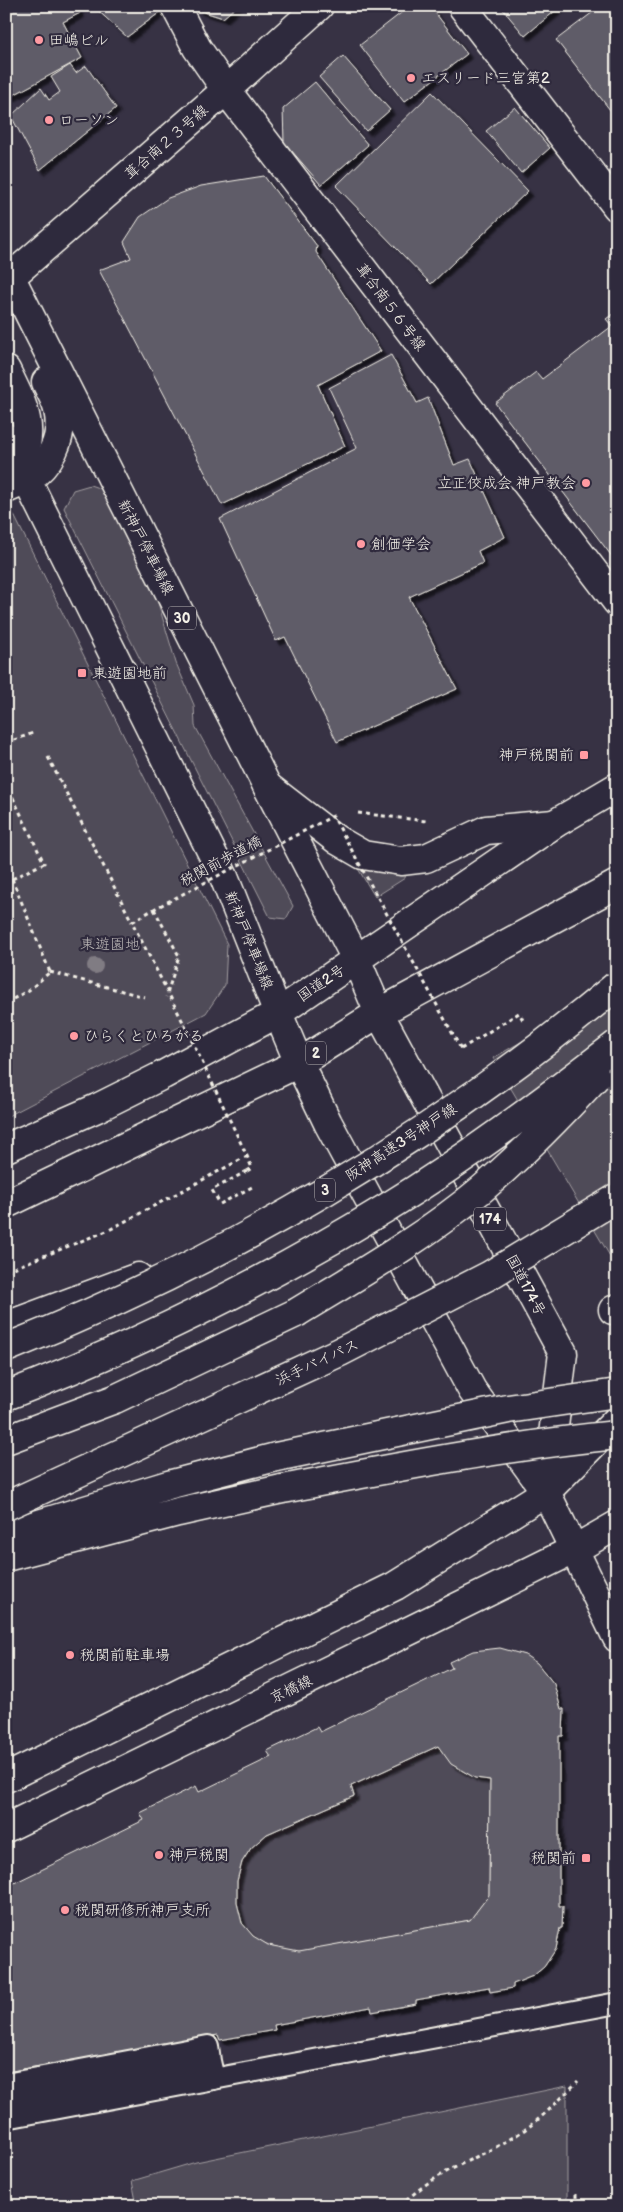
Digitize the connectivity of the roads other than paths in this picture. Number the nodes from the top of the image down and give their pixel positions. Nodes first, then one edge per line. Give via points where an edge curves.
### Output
1 (175, 6) edge
2 (319, 6) edge
3 (462, 6) edge
4 (226, 90) junction
5 (617, 207) edge
6 (8, 275) edge
7 (23, 302) junction
8 (6, 370) edge
9 (6, 438) edge
10 (18, 478) edge
11 (617, 602) edge
12 (267, 786) junction
13 (617, 787) edge
14 (554, 824) junction
15 (617, 884) edge
16 (356, 959) junction
17 (617, 985) edge
18 (278, 1012) junction
19 (379, 1012) junction
20 (617, 1044) edge
21 (617, 1054) edge
22 (299, 1063) junction
23 (6, 1148) edge
24 (617, 1198) edge
25 (6, 1204) edge
26 (617, 1216) edge
27 (264, 1225) junction
28 (6, 1326) edge
29 (6, 1348) edge
30 (617, 1393) edge
31 (6, 1396) edge
32 (617, 1420) edge
33 (617, 1435) edge
34 (6, 1440) edge
35 (546, 1492) junction
36 (6, 1506) edge
37 (6, 1521) edge
38 (617, 1525) edge
39 (6, 1534) edge
40 (575, 1549) junction
41 (6, 1557) edge
42 (617, 1638) edge
43 (6, 1778) edge
44 (6, 1828) edge
45 (617, 2003) edge
46 (212, 2070) junction
47 (6, 2084) edge
48 (6, 2100) edge
49 (6, 2118) edge

1 - 4 main road, 葺合南５６号線 via 197,48
2 - 4 main road, 葺合南２３号線
3 - 5 main road
4 - 6 main road, 葺合南２３号線
4 - 11 main road, 葺合南５６号線
6 - 7 main road, 新神戸停車場線 / 30
7 - 10 main road via 26,333 54,399 60,423 52,455 37,473
7 - 12 main road, 新神戸停車場線 / 30
8 - 10 main road via 26,418 27,442
9 - 10 main road, 新神戸停車場線
10 - 18 main road, 新神戸停車場線 via 224,877
12 - 14 main road via 337,840 363,854 401,861 426,858 486,830
12 - 16 main road, 新神戸停車場線 / 30
13 - 14 main road, 国道2号
14 - 16 main road, 国道2号
15 - 19 main road, 2
16 - 18 main road, 国道2号
16 - 19 main road, 国道174号 / 174
17 - 27 main road, 阪神高速3号神戸線 / 3, bridge via 519,1063 448,1112 367,1166
18 - 22 main road
18 - 23 main road, 国道2号 via 163,1075
19 - 22 main road, 2
19 - 35 main road, 国道174号 / 174 via 563,1354
20 - 31 main road, bridge via 468,1154 386,1208 289,1265 69,1372
21 - 34 main road, bridge via 556,1120 482,1189 400,1250 296,1313 115,1399
22 - 25 main road, 2
22 - 35 main road via 472,1390
24 - 36 main road, 浜手バイパス, bridge via 490,1274 340,1352
26 - 37 main road, 浜手バイパス via 499,1287 350,1364
27 - 28 main road, 3, bridge via 120,1285
27 - 29 main road, 阪神高速3号神戸線 / 3, bridge via 124,1297
30 - 39 main road, bridge via 508,1409 276,1457
32 - 35 main road
33 - 41 main road, bridge via 499,1451 282,1489 169,1514
35 - 40 main road
35 - 43 main road via 394,1586
38 - 40 main road, 京橋線
40 - 42 main road
40 - 44 main road, 京橋線
45 - 46 lane
46 - 47 lane via 208,2046
46 - 48 lane
46 - 49 lane

